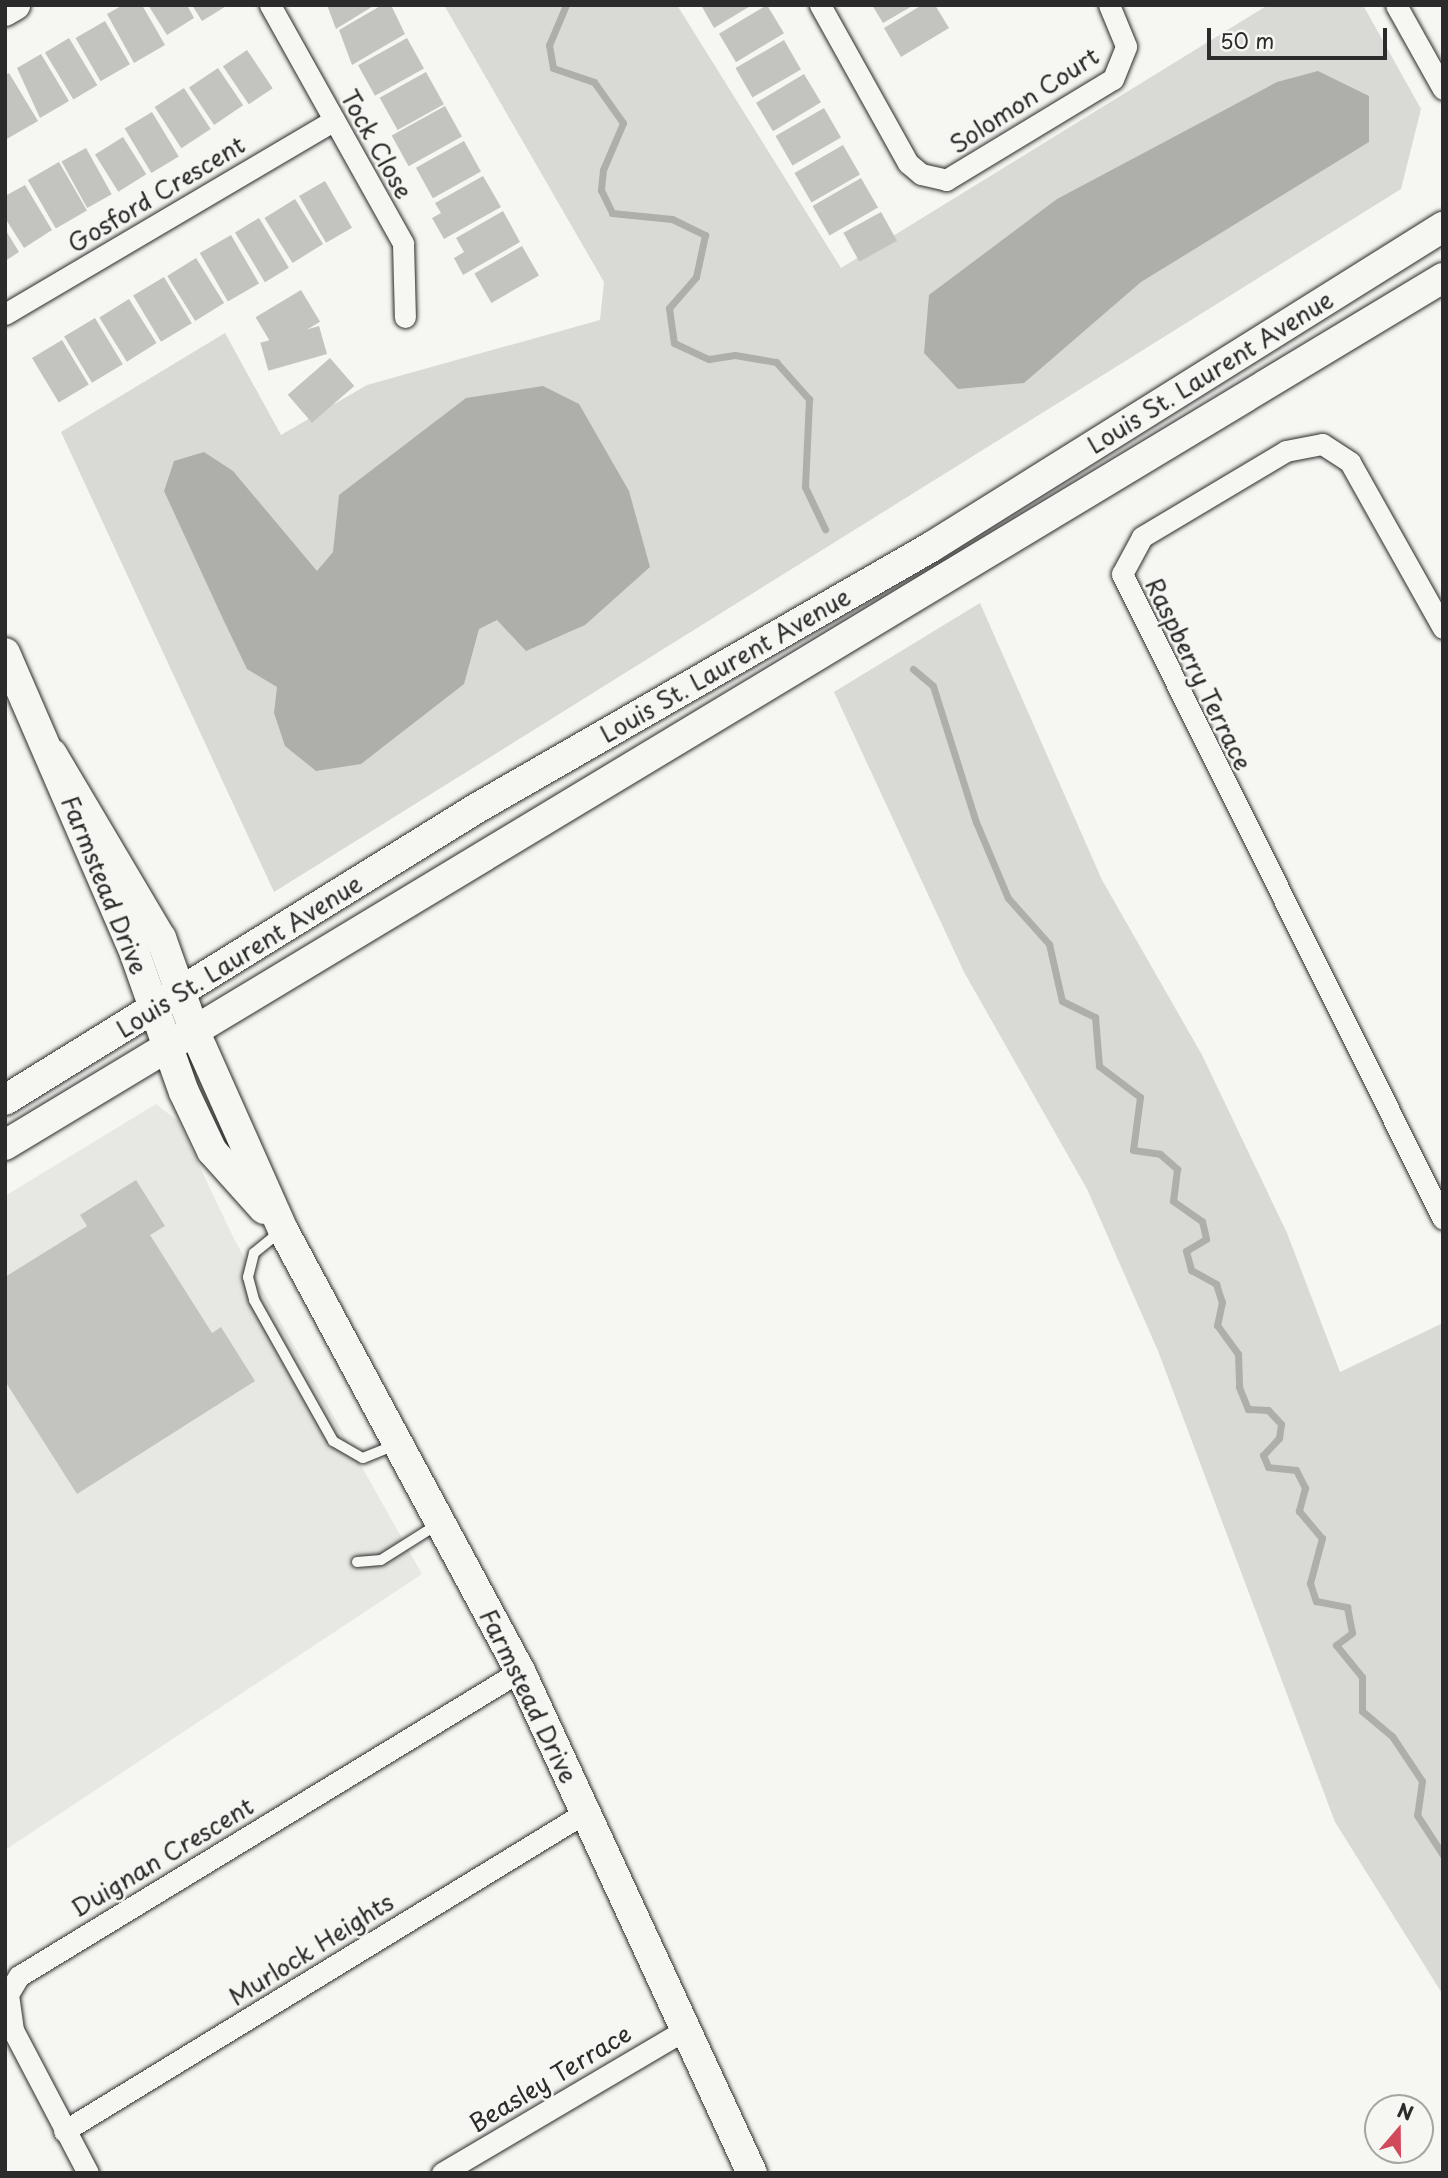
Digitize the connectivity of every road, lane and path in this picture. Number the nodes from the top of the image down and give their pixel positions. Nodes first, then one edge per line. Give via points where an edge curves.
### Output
1 (15, 5) edge
2 (270, 5) edge
3 (820, 5) edge
4 (1109, 5) edge
5 (1396, 5) edge
6 (5, 11) edge
7 (1443, 89) edge
8 (334, 120) junction
9 (1443, 227) edge
10 (1443, 278) edge
11 (5, 314) edge
12 (405, 317) dead end
13 (1443, 628) edge
14 (5, 653) edge
15 (52, 754) junction
16 (181, 993) junction
17 (155, 1009) junction
18 (194, 1030) junction
19 (168, 1045) junction
20 (5, 1100) edge
21 (5, 1145) edge
22 (1435, 1187) edge
23 (1443, 1219) edge
24 (283, 1230) junction
25 (395, 1445) junction
26 (440, 1522) junction
27 (357, 1562) dead end
28 (520, 1671) junction
29 (586, 1812) junction
30 (686, 2028) junction
31 (64, 2131) junction
32 (88, 2173) edge
33 (442, 2173) edge
34 (752, 2173) edge

1 - 6 main road
2 - 8 street, Tock Close
3 - 4 street, Solomon Court via 908,163 921,174 946,180 1113,79 1126,46
5 - 7 street
8 - 11 street, Gosford Crescent
8 - 12 street, Tock Close via 402,243
9 - 16 main road, Louis St. Laurent Avenue via 931,547 477,808
10 - 18 main road, Louis St. Laurent Avenue
13 - 22 street, Raspberry Terrace via 1350,462 1322,444 1286,451 1142,537 1122,574
14 - 15 main road, Farmstead Drive
15 - 16 main road, Farmstead Drive via 161,938
15 - 17 main road, Farmstead Drive
16 - 17 main road, Louis St. Laurent Avenue
16 - 18 main road, Farmstead Drive
17 - 19 main road, Farmstead Drive
17 - 20 main road, Louis St. Laurent Avenue
18 - 19 main road, Louis St. Laurent Avenue
18 - 24 main road, Farmstead Drive
19 - 21 main road, Louis St. Laurent Avenue
19 - 24 main road, Farmstead Drive via 212,1151
22 - 23 street, Raspberry Terrace
24 - 25 main road, Farmstead Drive
24 - 25 lane via 254,1253 247,1277 254,1300 333,1441 363,1458
25 - 26 main road, Farmstead Drive
26 - 27 lane via 381,1560
26 - 28 main road, Farmstead Drive
28 - 29 main road, Farmstead Drive
28 - 31 street, Duignan Crescent via 19,1976 7,2012
29 - 30 main road, Farmstead Drive
29 - 31 street, Murlock Heights
30 - 33 street, Beasley Terrace
30 - 34 main road, Farmstead Drive
31 - 32 street, Duignan Crescent

